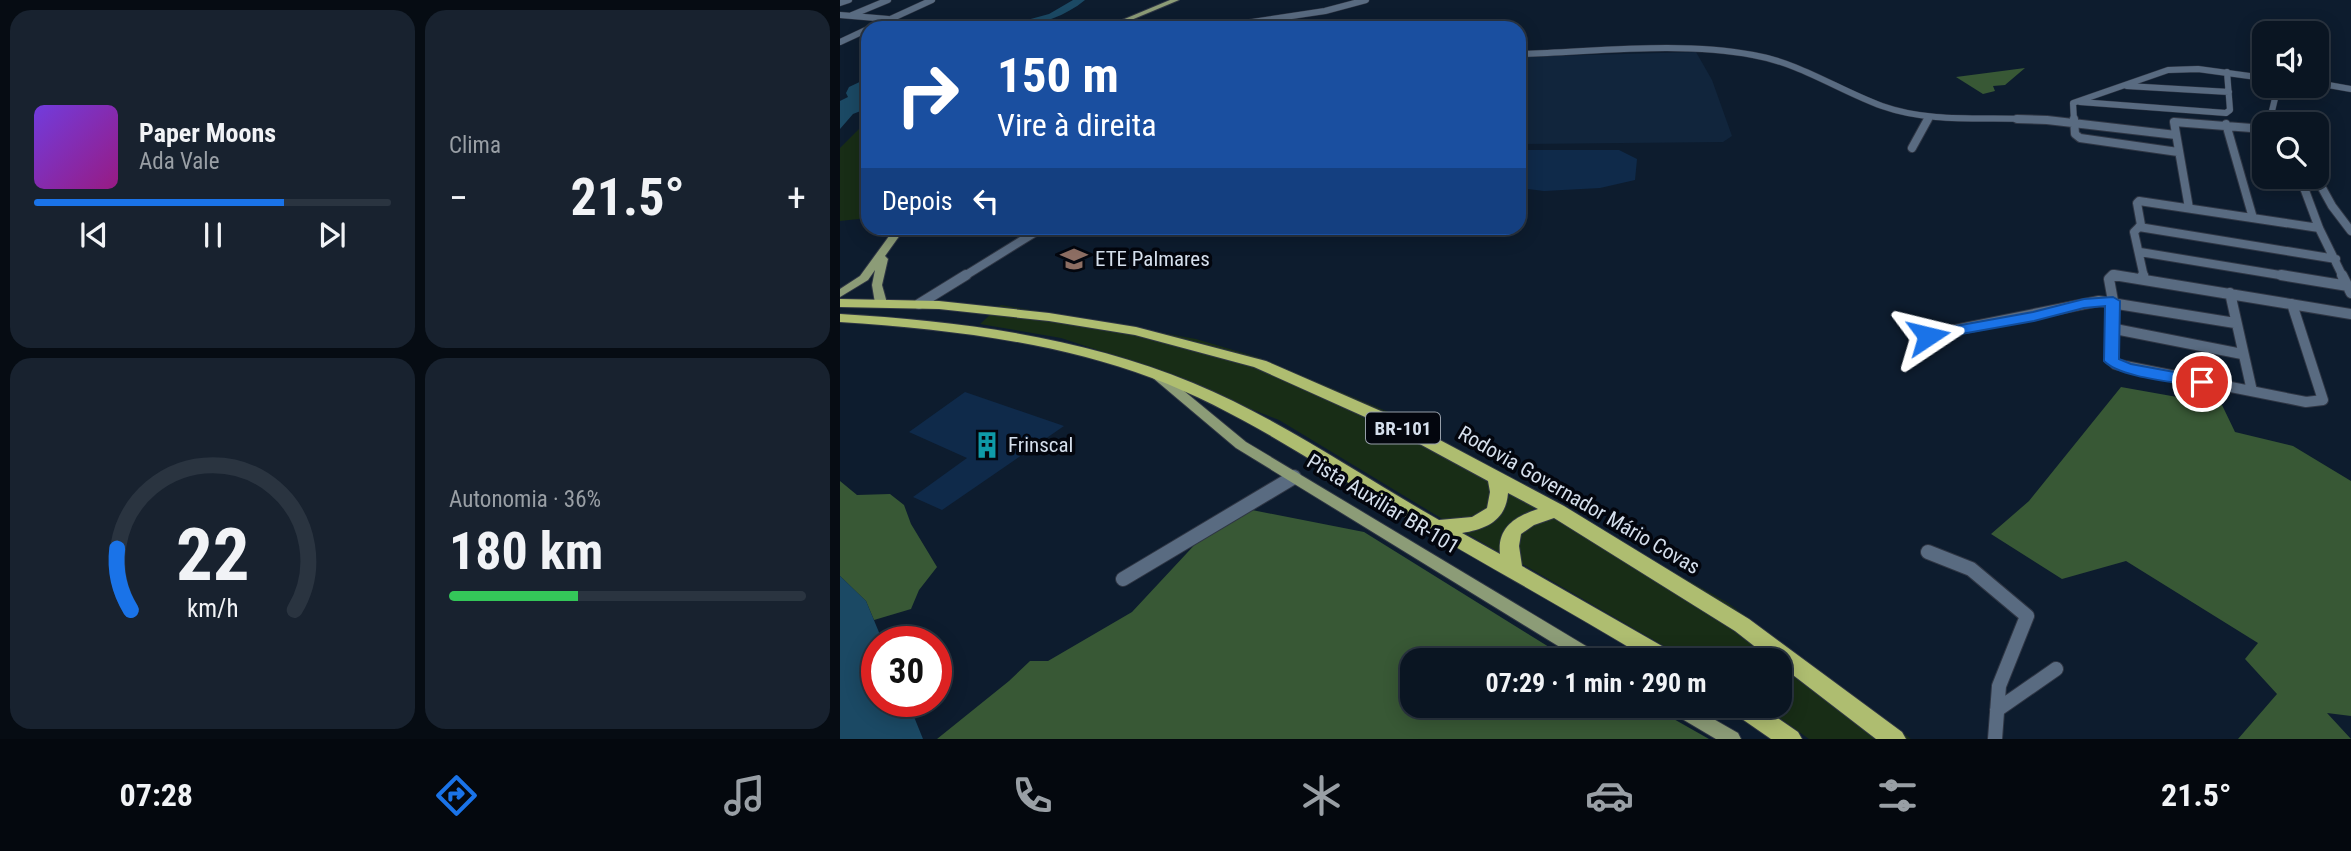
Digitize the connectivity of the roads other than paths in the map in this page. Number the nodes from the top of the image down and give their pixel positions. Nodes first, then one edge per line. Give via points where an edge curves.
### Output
1 (849, 0) edge
2 (888, 0) edge
3 (932, 0) edge
4 (1176, 0) edge
5 (1366, 0) edge
6 (840, 4) edge
7 (840, 15) edge
8 (850, 16) junction
9 (891, 19) junction
10 (887, 21) edge
11 (1124, 21) edge
12 (1259, 21) edge
13 (861, 33) edge
14 (840, 42) edge
15 (1526, 54) edge
16 (2227, 72) junction
17 (2252, 76) edge
18 (2123, 85) junction
19 (2329, 85) edge
20 (2351, 89) edge
21 (2229, 92) junction
22 (2074, 101) junction
23 (2215, 112) junction
24 (1929, 117) junction
25 (2075, 122) junction
26 (2223, 124) junction
27 (2252, 128) edge
28 (2176, 135) junction
29 (1912, 148) dead end
30 (2178, 152) junction
31 (2304, 189) edge
32 (2323, 189) edge
33 (2189, 208) junction
34 (2253, 218) junction
35 (2139, 227) junction
36 (2319, 228) junction
37 (2351, 231) edge
38 (896, 235) edge
39 (1031, 235) edge
40 (887, 249) junction
41 (2140, 252) junction
42 (2336, 258) junction
43 (2144, 278) junction
44 (2350, 289) edge
45 (2230, 293) junction
46 (840, 294) edge
47 (2113, 301) junction
48 (840, 303) edge
49 (881, 303) junction
50 (919, 304) junction
51 (2292, 304) junction
52 (2351, 314) edge
53 (840, 318) edge
54 (2235, 323) junction
55 (2110, 328) junction
56 (1920, 337) dead end
57 (2242, 354) junction
58 (1157, 375) junction
59 (2252, 391) junction
60 (1294, 477) junction
61 (1496, 477) junction
62 (1557, 511) junction
63 (1436, 527) junction
64 (1928, 552) dead end
65 (1513, 570) junction
66 (1123, 579) dead end
67 (1575, 648) edge
68 (1647, 648) edge
69 (2056, 670) dead end
70 (1997, 710) junction
71 (1696, 718) edge
72 (1759, 718) edge
73 (1732, 739) edge
74 (1790, 739) edge
75 (1894, 739) edge
76 (1994, 739) edge

1 - 6 street
2 - 8 street
3 - 9 street
4 - 11 main road
5 - 12 street
7 - 8 street
8 - 9 street
9 - 10 street
13 - 14 street
15 - 24 street via 1696,50 1754,55 1791,64 1882,106
16 - 17 street
16 - 18 street via 2168,70
16 - 21 street
18 - 21 street
18 - 22 street
19 - 20 street
21 - 23 street via 2229,111
22 - 23 street
22 - 25 street
23 - 26 street
24 - 25 street
24 - 29 street
25 - 28 street
25 - 30 street via 2075,134 2083,139
26 - 27 street
26 - 28 street via 2176,121
26 - 34 street
28 - 30 street
30 - 33 street
31 - 36 street
32 - 37 street
33 - 34 street
33 - 35 street via 2140,201
34 - 36 street
35 - 41 street via 2134,232
35 - 42 street
36 - 42 street
38 - 40 main road
39 - 50 street
40 - 46 main road via 864,278
40 - 49 main road via 877,285
41 - 43 street
41 - 44 street
42 - 44 street
43 - 45 street
43 - 47 street via 2110,276
45 - 51 street
45 - 54 street
47 - 54 street
47 - 55 street
47 - 56 street
48 - 49 highway, Rodovia Governador Mário Covas / BR-101
49 - 50 highway, Rodovia Governador Mário Covas / BR-101
50 - 61 highway, Rodovia Governador Mário Covas / BR-101 via 1136,331 1234,356 1320,389
51 - 52 street
51 - 59 street via 2323,400 2306,402
53 - 58 highway via 929,323 1016,335
54 - 57 street
55 - 57 street
55 - 59 street via 2110,357 2120,366
57 - 59 street
58 - 60 main road, Pista Auxiliar BR-101 via 1226,434
58 - 63 highway via 1220,401
60 - 66 street
60 - 67 main road, Pista Auxiliar BR-101
61 - 62 highway, Rodovia Governador Mário Covas / BR-101
61 - 63 highway via 1501,492 1492,515 1468,525
62 - 65 highway via 1526,520 1511,535
62 - 75 highway, Rodovia Governador Mário Covas / BR-101 via 1742,625
63 - 65 highway
64 - 70 street via 1954,558 1986,578 2027,617 1999,686
65 - 68 highway
69 - 70 street
70 - 76 street
71 - 73 main road
72 - 74 highway

